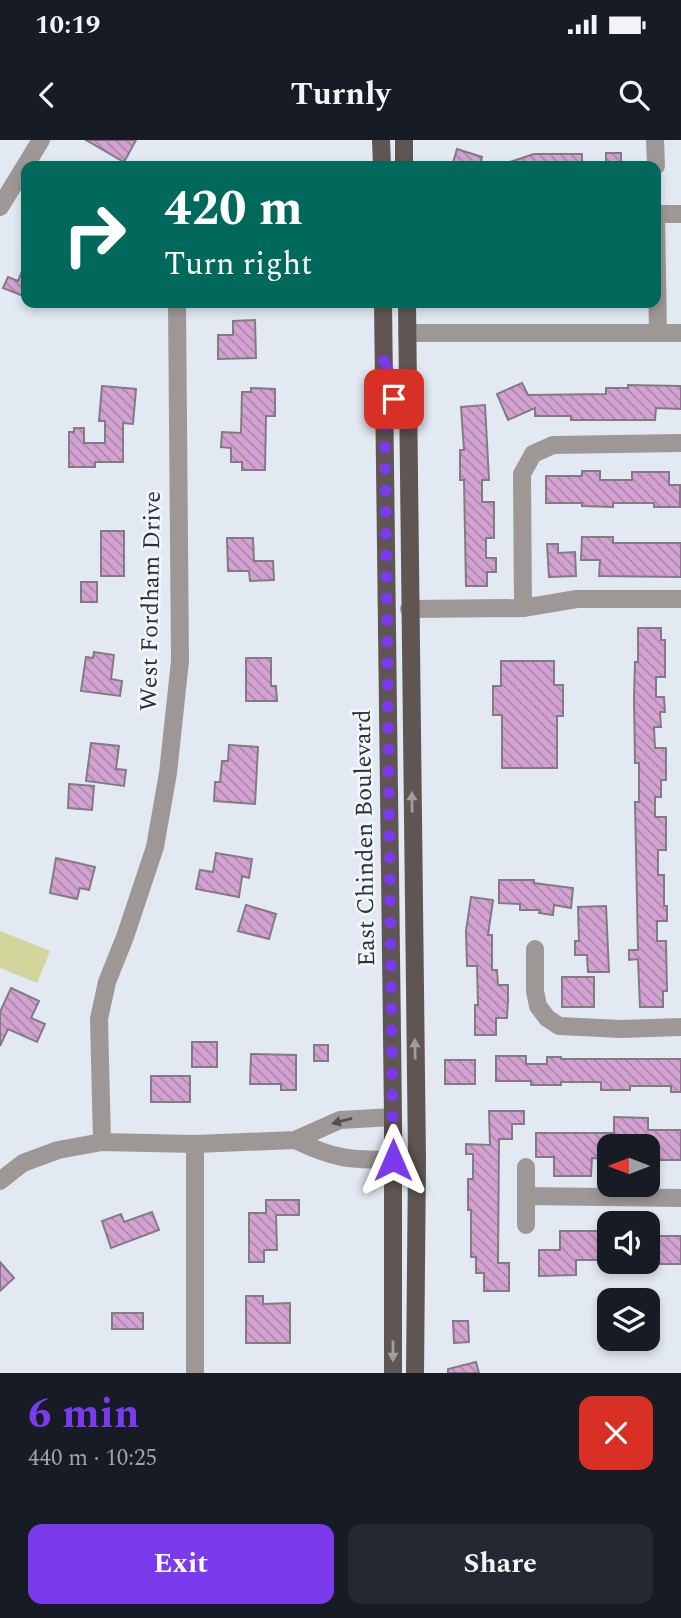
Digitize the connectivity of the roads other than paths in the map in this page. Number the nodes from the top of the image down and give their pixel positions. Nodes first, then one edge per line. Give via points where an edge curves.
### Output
1 (41, 140) edge
2 (381, 140) edge
3 (404, 140) edge
4 (655, 140) edge
5 (31, 161) edge
6 (382, 161) edge
7 (404, 161) edge
8 (656, 161) edge
9 (21, 177) edge
10 (0, 207) edge
11 (661, 214) edge
12 (681, 214) edge
13 (177, 308) edge
14 (383, 308) edge
15 (407, 308) edge
16 (658, 308) edge
17 (407, 333) junction
18 (658, 333) junction
19 (681, 334) edge
20 (384, 354) junction
21 (681, 443) edge
22 (681, 599) edge
23 (523, 608) junction
24 (409, 609) junction
25 (535, 949) dead end
26 (681, 1027) edge
27 (393, 1117) junction
28 (295, 1140) junction
29 (102, 1142) junction
30 (195, 1144) junction
31 (393, 1160) junction
32 (526, 1167) dead end
33 (0, 1181) edge
34 (526, 1196) junction
35 (681, 1198) edge
36 (526, 1225) dead end
37 (415, 1370) edge
38 (195, 1373) edge
39 (393, 1373) edge

1 - 5 street
2 - 6 main road
3 - 7 main road
4 - 8 street
9 - 10 street
11 - 12 street
13 - 29 street, West Fordham Drive via 180,661 155,847 107,982 99,1019
14 - 20 main road, East Chinden Boulevard
15 - 17 main road, East Chinden Boulevard
16 - 18 street
17 - 18 street
17 - 24 main road, East Chinden Boulevard
18 - 19 street
20 - 24 main road via 394,399 397,579
20 - 27 main road, East Chinden Boulevard
21 - 23 street via 553,445 533,454 522,474
22 - 23 street via 578,599
23 - 24 street
37 -> 24 main road, East Chinden Boulevard
25 - 26 street via 538,1006 559,1026
27 -> 28 street via 340,1120
27 - 31 main road, East Chinden Boulevard
27 - 37 main road via 405,1146 405,1325
28 - 30 street
28 - 31 street via 332,1156
29 - 30 street
29 - 33 street via 58,1150 23,1163
30 - 38 street
31 -> 39 main road, East Chinden Boulevard
32 - 34 street
34 - 35 street
34 - 36 street

